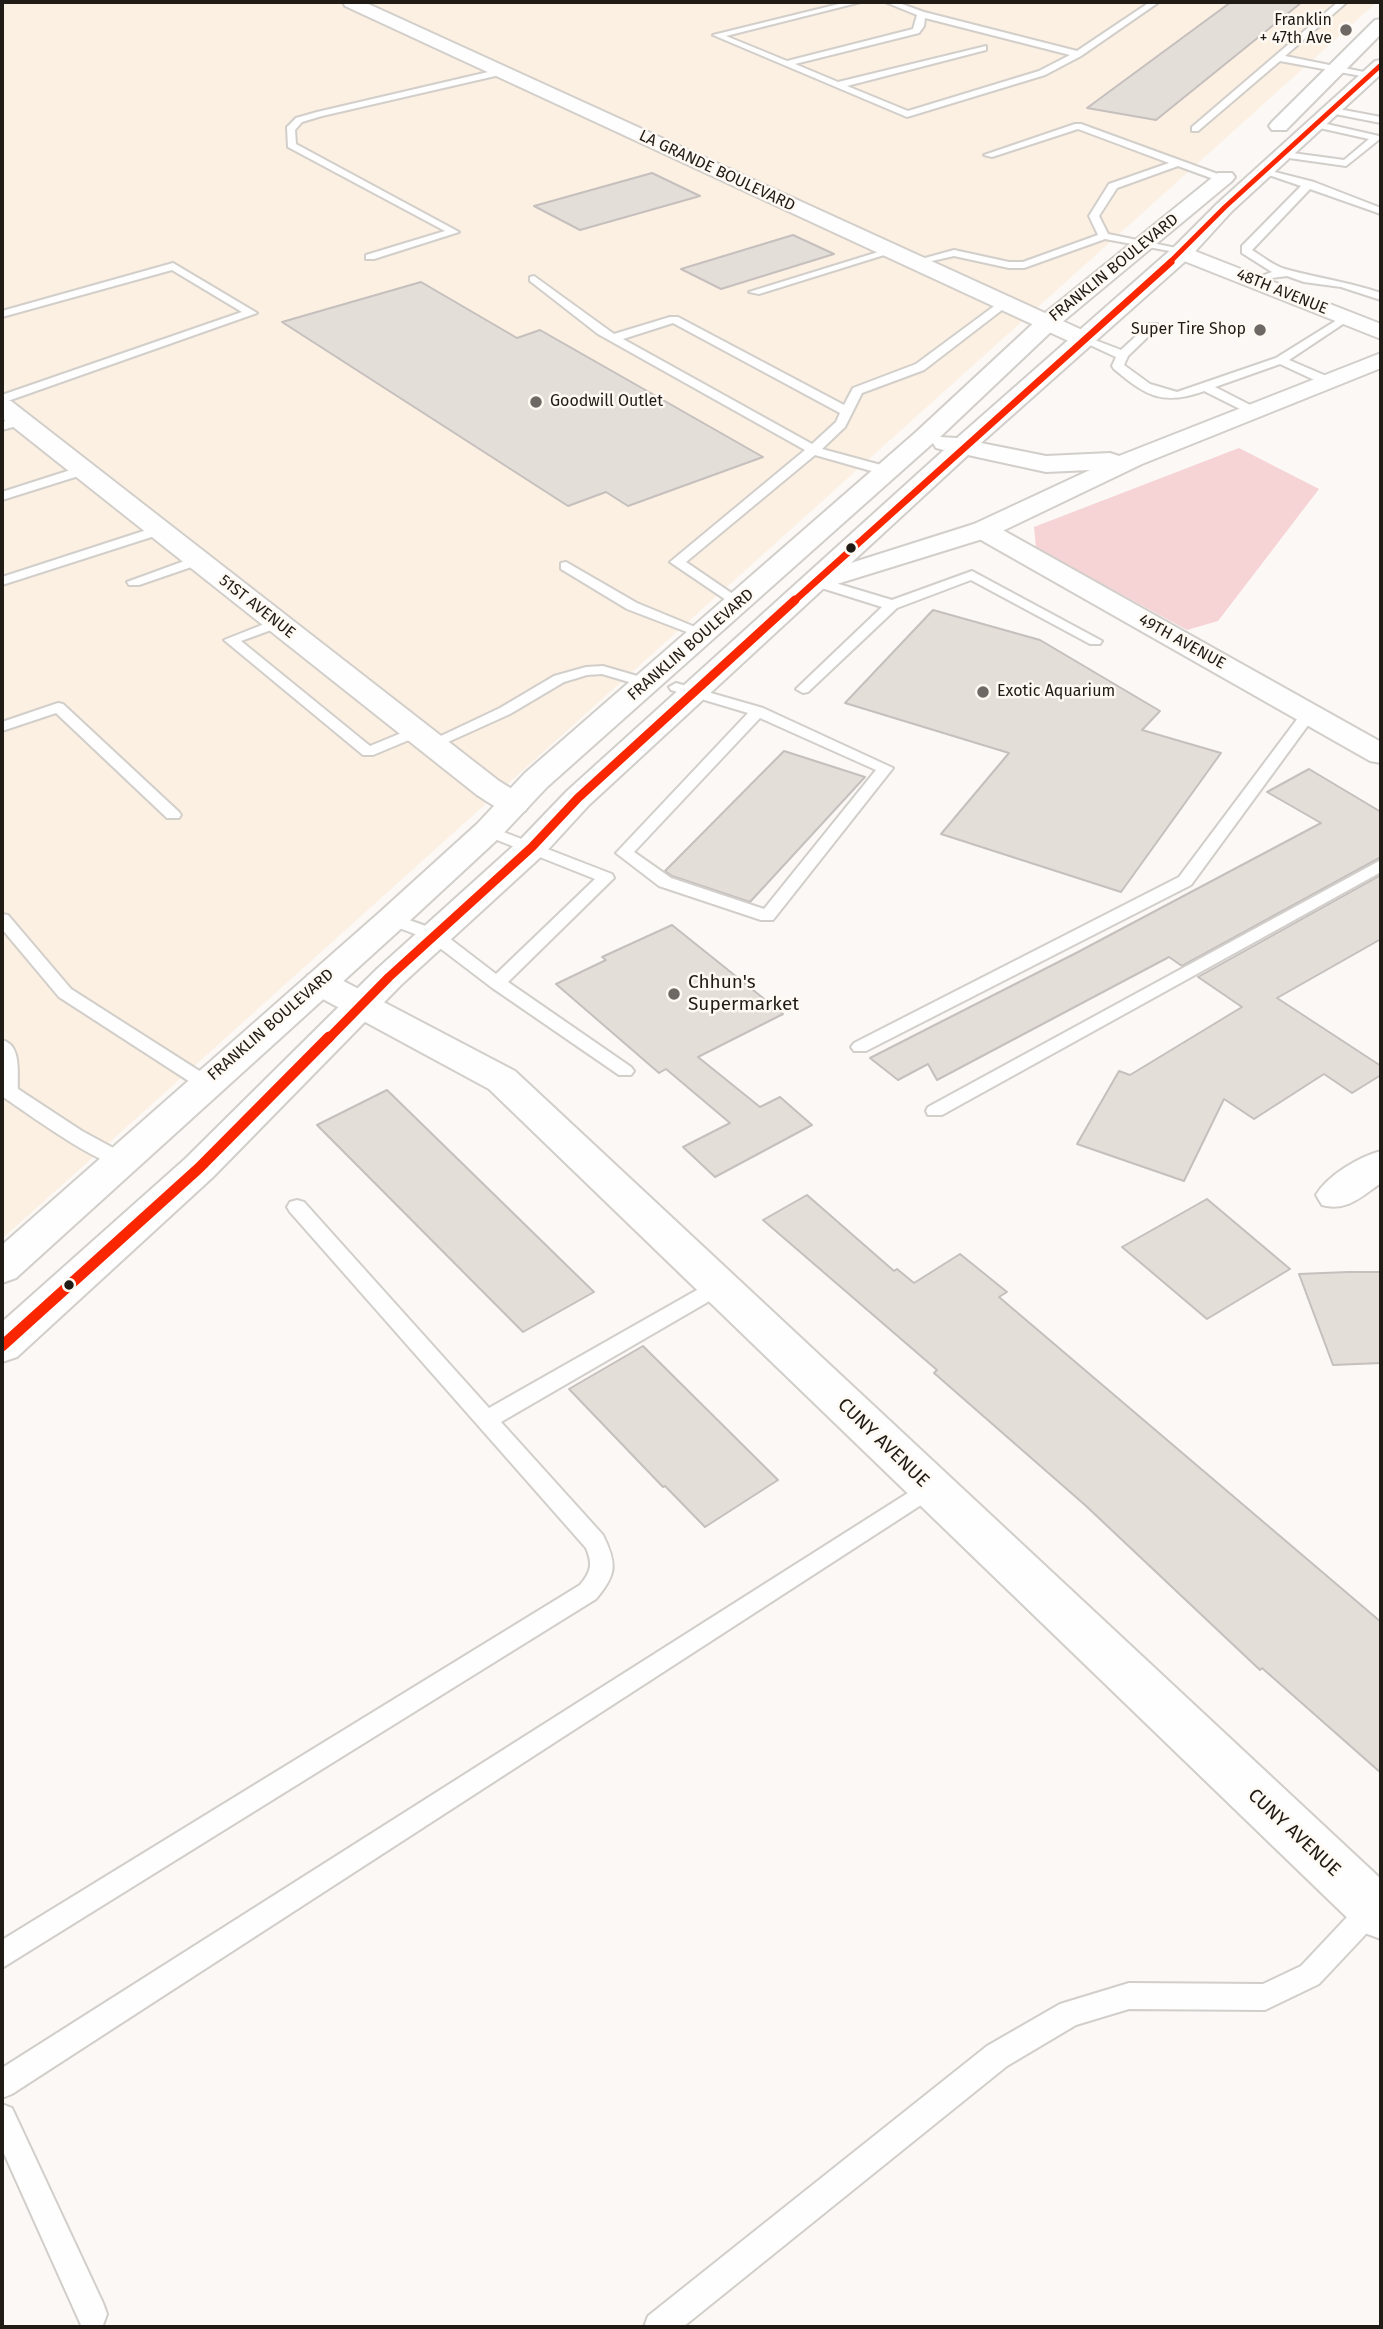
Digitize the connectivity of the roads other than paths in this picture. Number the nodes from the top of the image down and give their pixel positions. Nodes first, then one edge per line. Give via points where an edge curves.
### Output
1 (351, 2) edge
2 (858, 2) edge
3 (889, 2) edge
4 (1155, 2) edge
5 (1343, 2) edge
6 (930, 8) dead end
7 (921, 14) junction
8 (1381, 24) edge
9 (982, 48) dead end
10 (1077, 54) junction
11 (1279, 58) junction
12 (786, 64) junction
13 (1335, 70) junction
14 (501, 72) junction
15 (1372, 76) edge
16 (838, 85) junction
17 (1333, 111) junction
18 (1381, 120) edge
19 (1318, 125) junction
20 (1195, 129) dead end
21 (1268, 136) dead end
22 (989, 155) dead end
23 (1285, 155) junction
24 (1242, 161) dead end
25 (1175, 163) junction
26 (1267, 171) junction
27 (1222, 179) junction
28 (1310, 184) junction
29 (1381, 211) edge
30 (1104, 236) junction
31 (1143, 246) junction
32 (892, 251) junction
33 (1182, 251) junction
34 (370, 257) dead end
35 (918, 263) junction
36 (1280, 272) junction
37 (534, 279) dead end
38 (1256, 282) junction
39 (755, 292) dead end
40 (1381, 297) edge
41 (1005, 303) junction
42 (2, 314) edge
43 (1345, 318) junction
44 (1048, 323) junction
45 (1153, 326) dead end
46 (1381, 332) edge
47 (613, 338) junction
48 (1083, 339) junction
49 (1123, 355) junction
50 (1280, 360) junction
51 (1381, 360) edge
52 (1327, 382) junction
53 (1205, 387) junction
54 (2, 399) edge
55 (1252, 411) junction
56 (848, 412) junction
57 (8, 418) edge
58 (924, 438) junction
59 (962, 447) junction
60 (813, 450) junction
61 (1133, 459) junction
62 (83, 470) junction
63 (887, 471) junction
64 (2, 496) edge
65 (159, 530) junction
66 (983, 530) junction
67 (198, 560) junction
68 (566, 566) dead end
69 (2, 581) edge
70 (817, 582) junction
71 (134, 583) dead end
72 (738, 604) junction
73 (892, 605) junction
74 (277, 623) junction
75 (705, 634) junction
76 (1095, 641) dead end
77 (646, 683) junction
78 (685, 689) junction
79 (803, 689) dead end
80 (758, 711) junction
81 (1309, 713) junction
82 (2, 727) edge
83 (424, 738) junction
84 (1381, 754) edge
85 (514, 804) junction
86 (173, 815) dead end
87 (488, 831) junction
88 (533, 847) junction
89 (1381, 865) edge
90 (2, 919) edge
91 (392, 919) junction
92 (433, 935) junction
93 (320, 983) junction
94 (496, 983) junction
95 (360, 1006) junction
96 (2, 1046) edge
97 (860, 1047) dead end
98 (625, 1071) dead end
99 (205, 1083) junction
100 (935, 1111) dead end
101 (121, 1161) junction
102 (1381, 1164) edge
103 (1336, 1195) dead end
104 (297, 1207) dead end
105 (2, 1268) edge
106 (718, 1287) junction
107 (2, 1346) edge
108 (486, 1420) junction
109 (930, 1488) junction
110 (1379, 1908) edge
111 (2, 1955) edge
112 (2, 2084) edge
113 (2, 2118) edge
114 (92, 2314) dead end
115 (659, 2327) edge

1 - 14 main road, LA GRANDE BOULEVARD
2 - 12 lane via 717,35
3 - 7 lane
4 - 10 lane
5 - 11 lane
6 - 7 lane
7 - 10 lane
7 - 12 lane via 916,31
8 - 13 main road
9 - 16 lane
10 - 16 lane via 1042,73 907,114
11 - 13 lane
11 - 20 lane
12 - 16 lane
13 - 15 lane
13 - 21 main road
14 - 32 main road, LA GRANDE BOULEVARD
14 - 34 lane via 320,114 299,120 290,129 291,145 454,232
15 - 17 main road, FRANKLIN BOULEVARD
17 - 18 lane
17 - 19 main road, FRANKLIN BOULEVARD
19 - 23 main road, FRANKLIN BOULEVARD
19 - 23 lane via 1376,138 1346,163
22 - 25 lane via 1078,126
23 - 26 main road, FRANKLIN BOULEVARD
24 - 27 main road, FRANKLIN BOULEVARD
25 - 27 lane
25 - 30 lane via 1113,186 1094,216
26 - 28 lane
26 - 33 main road, FRANKLIN BOULEVARD
27 - 31 main road, FRANKLIN BOULEVARD
28 - 29 lane
28 - 36 lane via 1247,246 1246,251
30 - 31 lane
30 - 35 lane via 1024,265 954,253
31 - 33 lane
31 - 44 main road, FRANKLIN BOULEVARD
32 - 35 main road, LA GRANDE BOULEVARD
32 - 39 lane
33 - 38 main road, 48TH AVENUE
33 - 48 main road, FRANKLIN BOULEVARD
35 - 41 main road, LA GRANDE BOULEVARD
36 - 38 lane
36 - 40 lane
37 - 47 lane
38 - 43 main road, 48TH AVENUE
41 - 44 main road, LA GRANDE BOULEVARD
41 - 56 lane via 920,366 857,391
42 - 54 lane via 173,266 251,313
43 - 46 main road, 48TH AVENUE
43 - 50 lane
44 - 48 main road, LA GRANDE BOULEVARD
44 - 58 main road, FRANKLIN BOULEVARD
45 - 49 lane
47 - 56 lane via 674,319
47 - 60 lane
48 - 49 lane
48 - 59 main road, FRANKLIN BOULEVARD
49 - 53 lane via 1118,366 1137,384 1166,396
50 - 52 lane
50 - 53 lane
51 - 52 main road
52 - 55 main road
53 - 55 lane
55 - 61 main road
56 - 60 lane
57 - 62 main road, 51ST AVENUE
58 - 59 main road
58 - 63 main road, FRANKLIN BOULEVARD
59 - 61 main road via 1046,464
59 - 70 main road, FRANKLIN BOULEVARD
60 - 63 lane
60 - 72 lane via 677,562
61 - 66 main road
62 - 64 lane
62 - 65 main road, 51ST AVENUE
63 - 72 main road, FRANKLIN BOULEVARD
65 - 67 main road, 51ST AVENUE
65 - 69 lane
66 - 70 main road
66 - 81 main road, 49TH AVENUE
67 - 71 lane
67 - 74 main road, 51ST AVENUE
68 - 75 lane via 632,606
70 - 73 lane
70 - 78 main road, FRANKLIN BOULEVARD
72 - 75 main road, FRANKLIN BOULEVARD
72 - 78 main road via 739,627
73 - 76 lane via 972,575
73 - 79 lane
74 - 83 main road, 51ST AVENUE
74 - 83 lane via 231,640 368,752
75 - 77 main road, FRANKLIN BOULEVARD
77 - 83 lane via 603,670 586,671 559,679 505,711
77 - 85 main road, FRANKLIN BOULEVARD
78 - 80 lane
78 - 88 main road via 657,704 653,730 578,798
80 - 80 lane via 624,853 665,882 767,916 886,768
81 - 84 main road, 49TH AVENUE
81 - 97 lane via 1185,881
82 - 86 lane via 58,707
83 - 85 main road, 51ST AVENUE
85 - 87 main road, FRANKLIN BOULEVARD
87 - 88 lane
87 - 91 main road, FRANKLIN BOULEVARD
88 - 92 main road
88 - 94 lane via 606,878
89 - 100 lane
90 - 99 lane via 65,993
91 - 92 lane
91 - 93 main road, FRANKLIN BOULEVARD
92 - 94 lane
92 - 95 main road
93 - 95 main road, CUNY AVENUE
93 - 99 main road, FRANKLIN BOULEVARD
94 - 98 lane
95 - 106 main road, CUNY AVENUE via 465,1056 502,1080
95 - 107 main road via 199,1167
96 - 101 lane via 7,1052 9,1092
99 - 101 main road, FRANKLIN BOULEVARD
101 - 105 main road, FRANKLIN BOULEVARD
102 - 103 main road
104 - 108 lane
106 - 108 lane
106 - 109 main road, CUNY AVENUE
108 - 111 lane via 595,1542 603,1558 602,1575 588,1592
109 - 110 main road, CUNY AVENUE
109 - 112 lane
110 - 115 lane via 1310,1975 1265,1997 1129,1996 1070,2013 997,2056
113 - 114 lane

